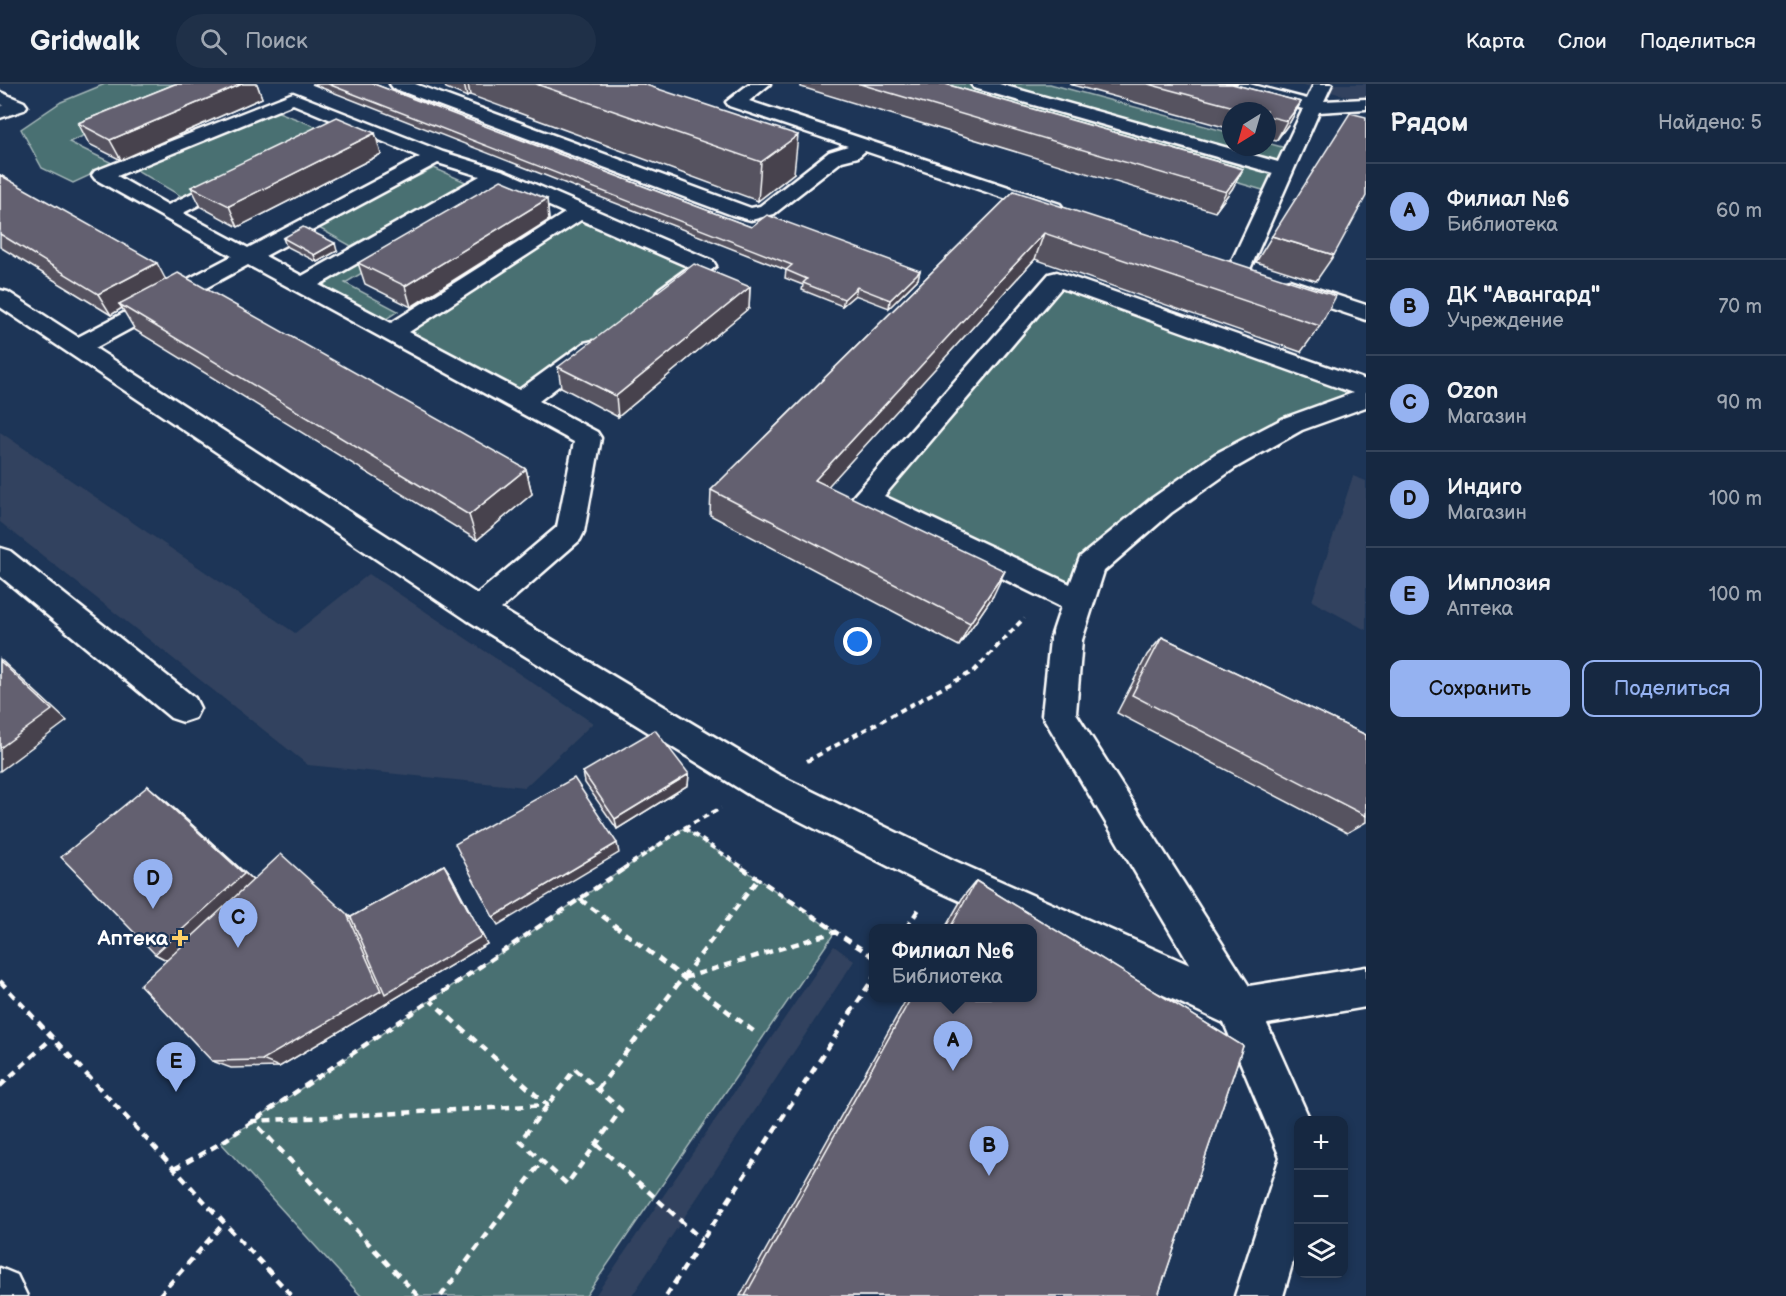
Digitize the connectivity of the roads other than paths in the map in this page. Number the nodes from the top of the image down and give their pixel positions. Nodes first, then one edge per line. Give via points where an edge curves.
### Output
1 (761, 84) edge
2 (980, 84) edge
3 (1229, 84) edge
4 (1323, 84) edge
5 (404, 85) edge
6 (0, 97) edge
7 (1366, 104) edge
8 (1315, 106) junction
9 (0, 113) edge
10 (353, 123) junction
11 (333, 133) edge
12 (862, 144) junction
13 (814, 149) dead end
14 (436, 156) junction
15 (836, 156) junction
16 (1284, 170) junction
17 (250, 173) edge
18 (496, 175) junction
19 (580, 212) junction
20 (167, 213) junction
21 (1073, 214) edge
22 (248, 256) junction
23 (1217, 262) edge
24 (1239, 270) junction
25 (302, 285) junction
26 (0, 297) edge
27 (650, 306) edge
28 (1366, 313) edge
29 (392, 333) junction
30 (613, 334) edge
31 (77, 348) junction
32 (1366, 389) edge
33 (1366, 398) edge
34 (520, 402) junction
35 (0, 559) edge
36 (1065, 595) junction
37 (478, 611) junction
38 (183, 708) dead end
39 (1366, 987) edge
40 (1239, 1008) junction
41 (1294, 1134) edge
42 (1299, 1170) edge
43 (0, 1292) edge
44 (3, 1296) edge
45 (1259, 1296) edge

1 - 12 main road via 735,102
2 - 16 main road
3 - 8 main road
4 - 8 main road
5 - 15 main road via 751,214 766,210
6 - 9 main road via 18,106
7 - 8 main road
8 - 16 main road
10 - 11 main road
10 - 14 main road
10 - 20 main road via 293,98 102,175
12 - 15 main road via 850,153
12 - 21 main road
13 - 15 main road
14 - 18 main road
14 - 22 main road
16 - 24 main road
17 - 20 main road
18 - 19 main road
18 - 25 main road
19 - 27 main road via 705,266
19 - 29 main road
20 - 22 main road
22 - 25 main road
22 - 31 main road
23 - 24 main road
24 - 28 main road
25 - 29 main road
26 - 31 main road
29 - 34 main road
30 - 34 main road
31 - 37 main road
32 - 36 main road via 1057,279 866,499
33 - 36 main road via 1293,424 1225,460 1090,565
34 - 37 main road via 588,438 570,532
35 - 38 main road
36 - 40 main road via 1066,640 1059,715
37 - 40 main road via 764,785 942,874
39 - 40 main road
40 - 41 main road
42 - 45 main road
43 - 44 main road

